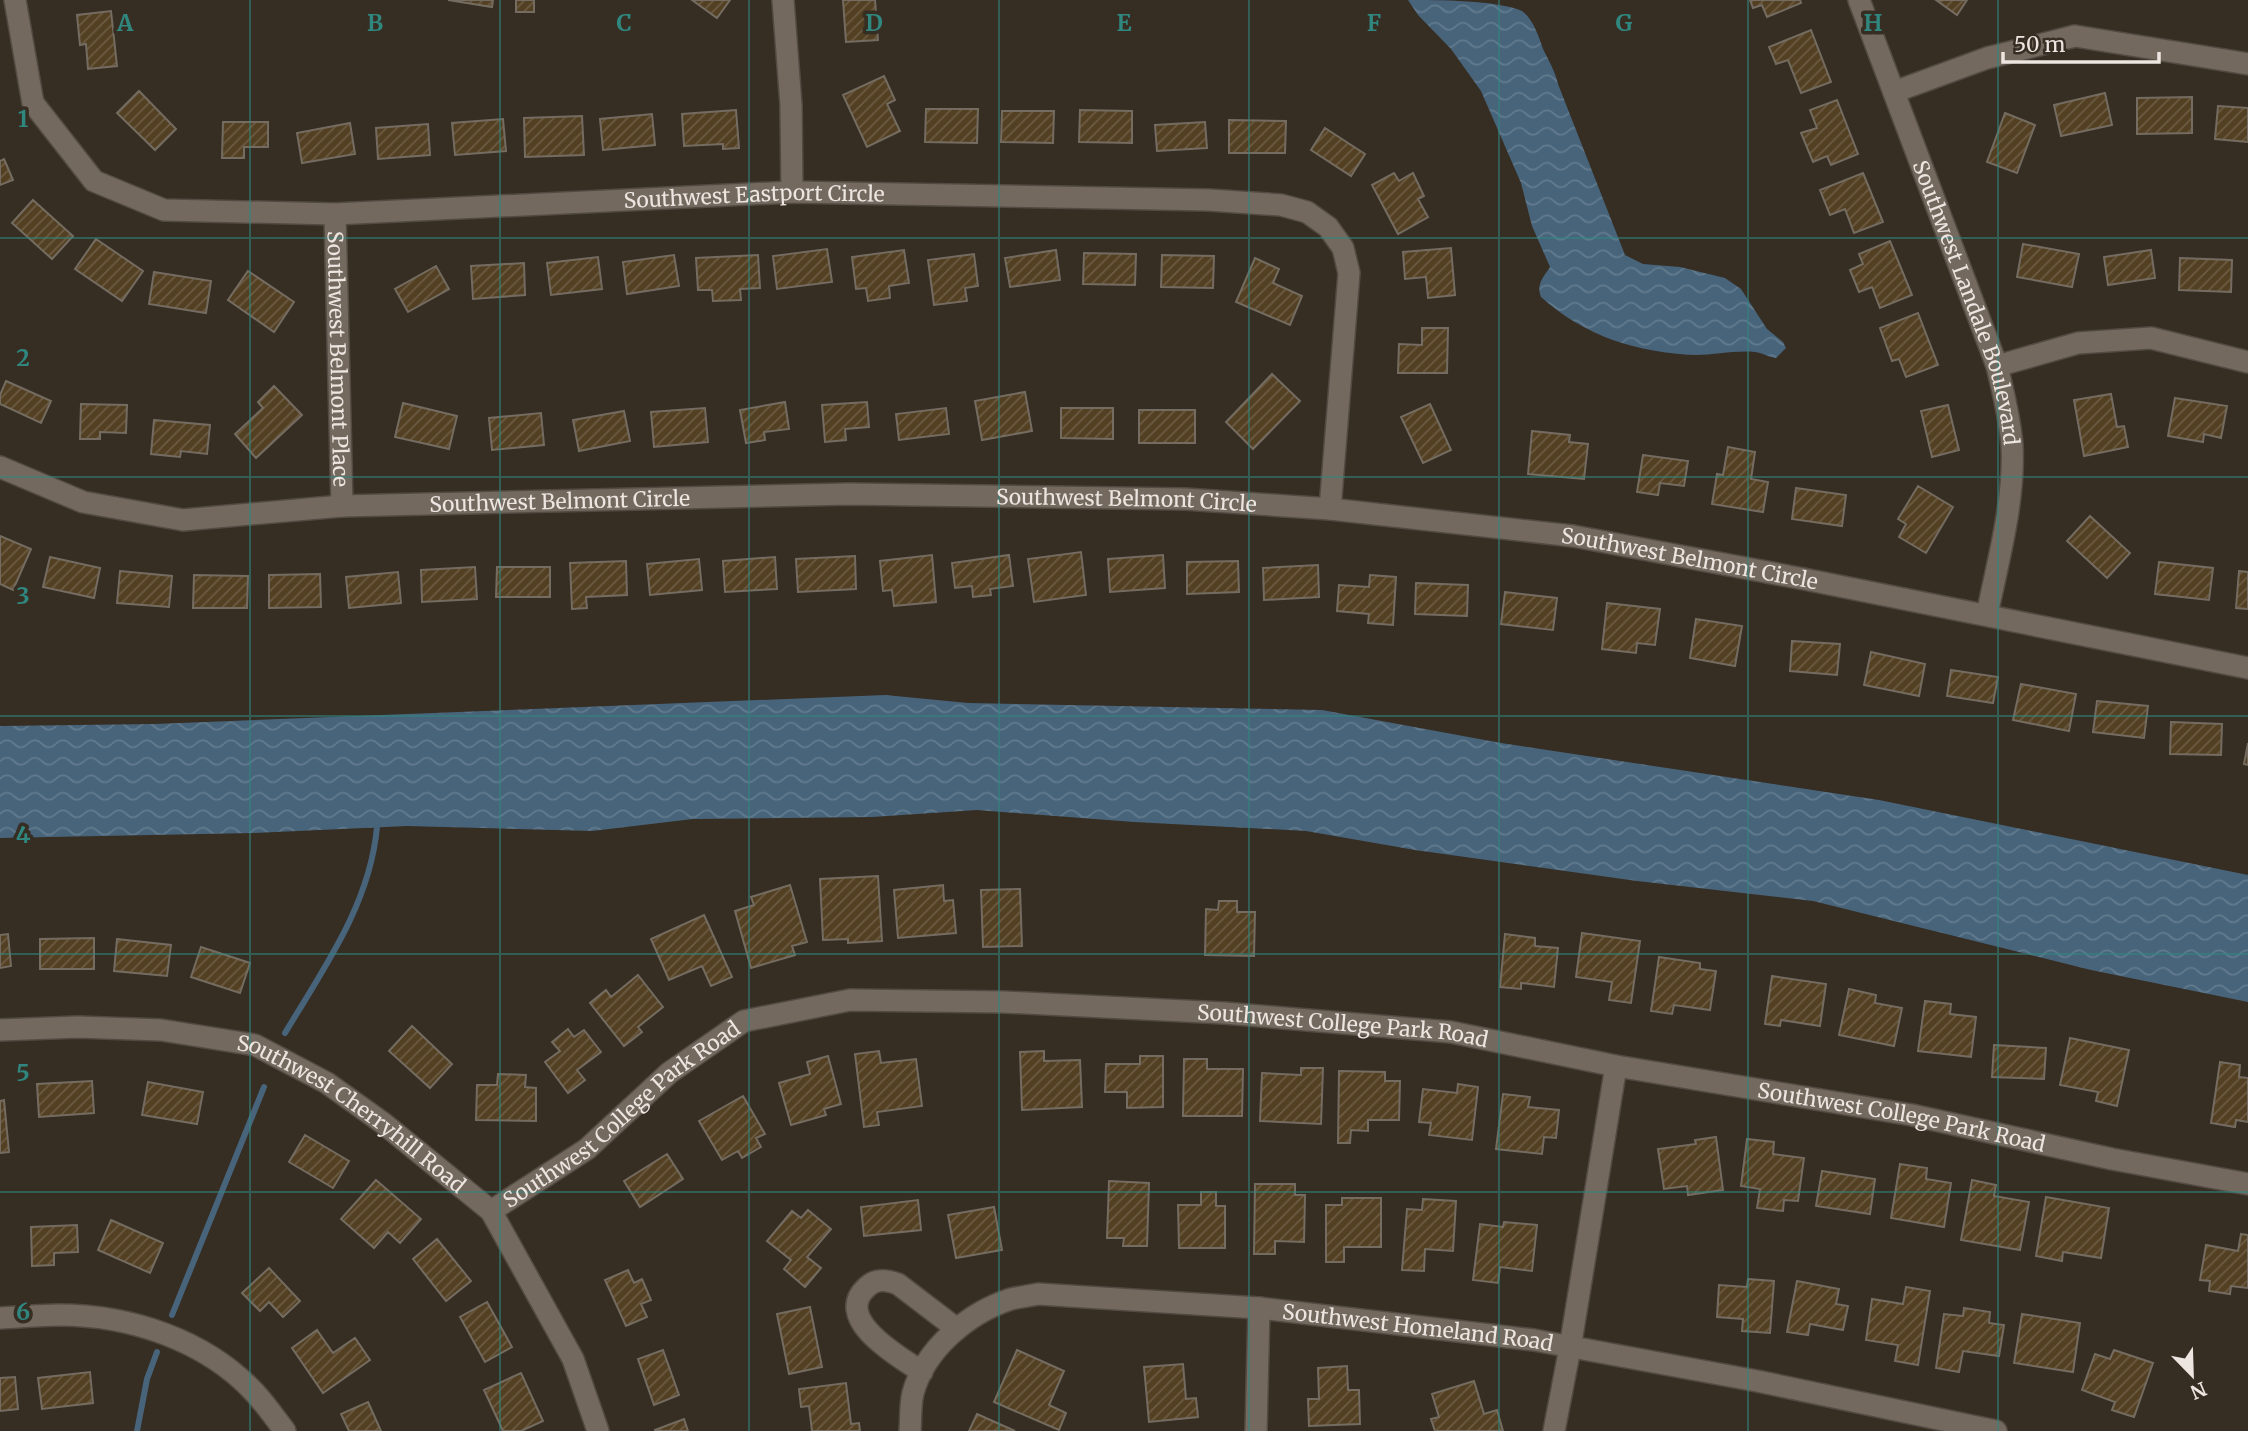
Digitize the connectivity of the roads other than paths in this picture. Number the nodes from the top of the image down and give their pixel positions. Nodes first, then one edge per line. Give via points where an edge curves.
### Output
1 (15, 0) edge
2 (783, 0) edge
3 (1859, 0) edge
4 (2248, 64) edge
5 (1894, 92) junction
6 (792, 192) junction
7 (335, 214) junction
8 (2248, 362) edge
9 (1997, 366) junction
10 (0, 467) edge
11 (342, 506) junction
12 (1330, 509) junction
13 (1987, 615) junction
14 (2248, 668) edge
15 (0, 1030) edge
16 (1616, 1066) junction
17 (2248, 1184) edge
18 (491, 1211) junction
19 (1259, 1308) junction
20 (0, 1318) edge
21 (957, 1329) junction
22 (1570, 1348) junction
23 (922, 1372) junction
24 (1902, 1422) edge
25 (285, 1431) edge
26 (598, 1431) edge
27 (910, 1431) edge
28 (1256, 1431) edge
29 (1554, 1431) edge
30 (1996, 1431) edge

1 - 7 street, Southwest Eastport Circle via 33,103 94,181 164,210
2 - 6 street
3 - 5 street, Southwest Landale Boulevard
4 - 5 street via 2076,37 1987,58
5 - 9 street, Southwest Landale Boulevard
6 - 7 street, Southwest Eastport Circle
6 - 12 street, Southwest Eastport Circle via 1209,200 1281,205 1307,212 1328,227 1343,248 1349,273
7 - 11 street, Southwest Belmont Place
8 - 9 street via 2151,338 2078,343
9 - 13 street, Southwest Landale Boulevard via 2008,410 2011,489
10 - 11 street, Southwest Belmont Circle via 83,502 183,520
11 - 12 street, Southwest Belmont Circle via 849,494 1185,499
12 - 13 street, Southwest Belmont Circle via 1573,536
13 - 14 street, Southwest Belmont Circle
15 - 18 street, Southwest Cherryhill Road via 161,1030 255,1045 327,1083
16 - 17 street, Southwest College Park Road via 1912,1115
16 - 18 street, Southwest College Park Road via 1451,1032 1250,1015 1004,1002 850,1000 744,1021 669,1073 586,1149
16 - 22 street
18 - 26 street, Southwest Cherryhill Road via 573,1359
19 - 21 street, Southwest Homeland Road via 1038,1294 1011,1299
19 - 22 street, Southwest Homeland Road
19 - 28 street
20 - 25 street via 62,1315 152,1328 193,1346 227,1369 254,1392
21 - 23 street, Southwest Homeland Road
21 - 23 street via 898,1284 888,1280 867,1286 858,1303 868,1333
22 - 24 street, Southwest Homeland Road via 1757,1381
22 - 29 street
23 - 27 street, Southwest Homeland Road via 913,1394
24 - 30 street, Southwest Homeland Road

